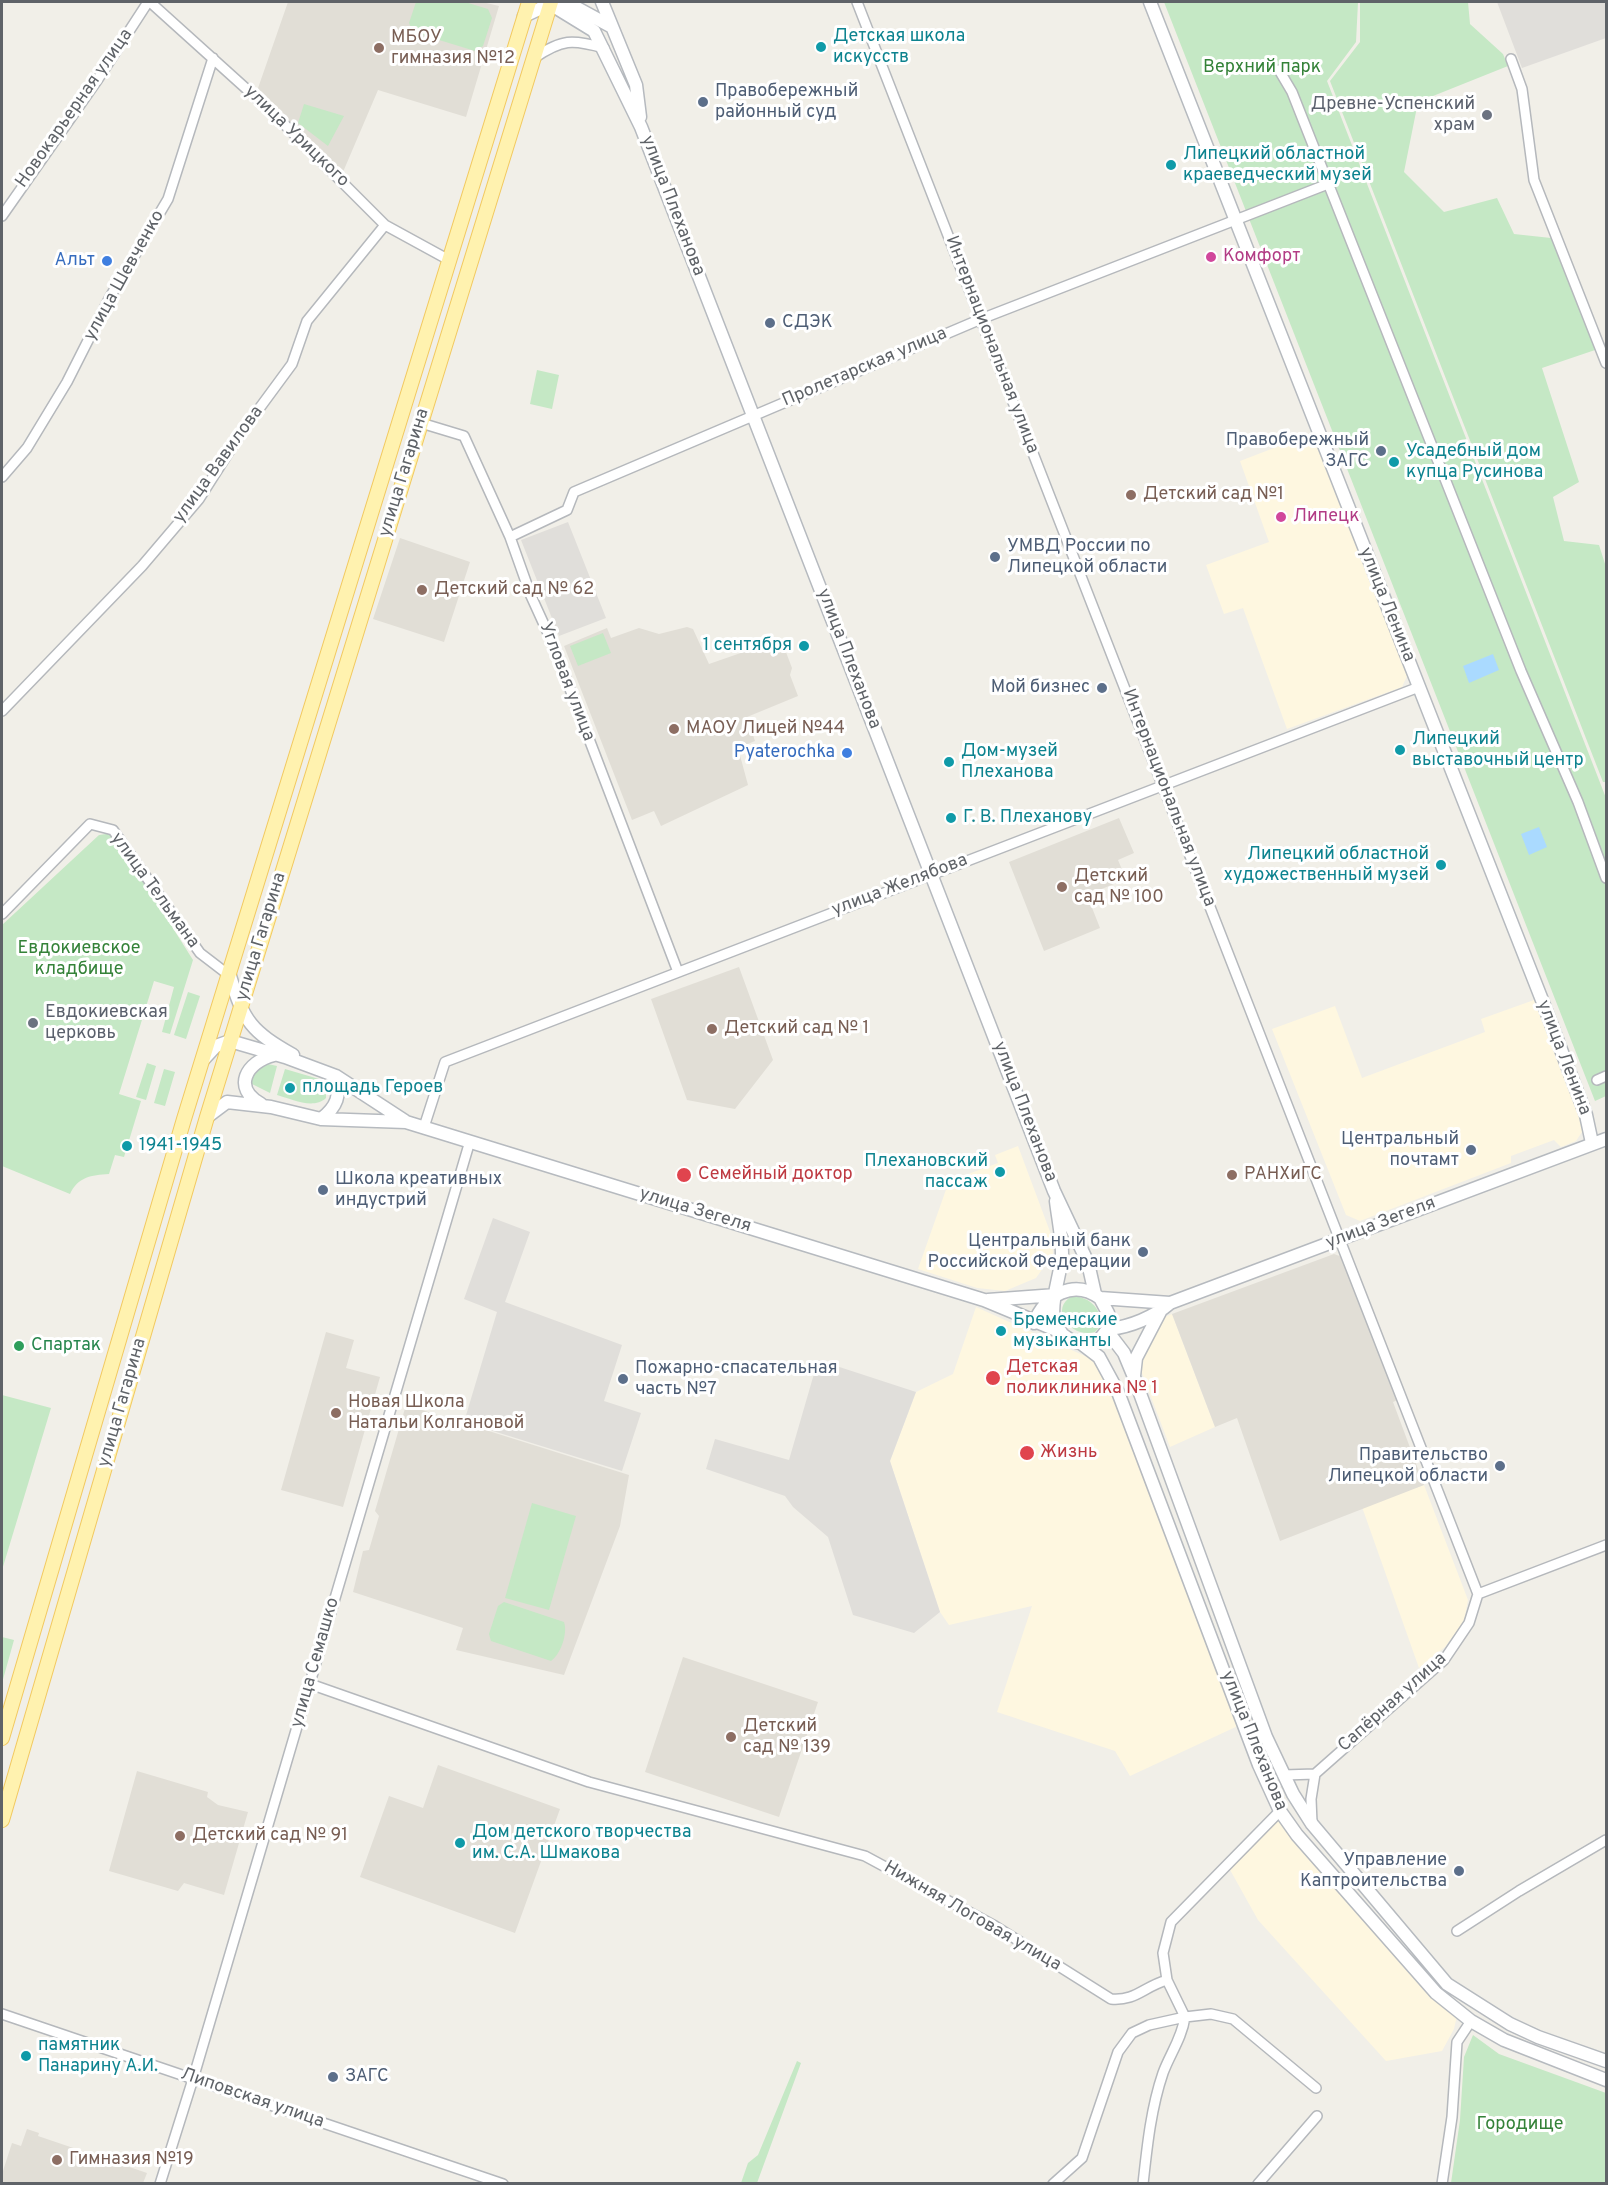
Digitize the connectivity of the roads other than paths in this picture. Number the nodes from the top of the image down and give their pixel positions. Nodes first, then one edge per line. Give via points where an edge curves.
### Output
1 (149, 2) edge
2 (529, 2) edge
3 (550, 2) edge
4 (566, 2) edge
5 (602, 2) edge
6 (857, 2) edge
7 (1150, 2) edge
8 (579, 10) junction
9 (524, 16) junction
10 (612, 27) junction
11 (605, 48) junction
12 (213, 58) junction
13 (534, 58) junction
14 (1511, 59) dead end
15 (1279, 70) dead end
16 (641, 127) junction
17 (1328, 184) junction
18 (2, 216) edge
19 (1236, 220) junction
20 (385, 225) junction
21 (450, 260) junction
22 (466, 276) junction
23 (981, 319) junction
24 (1606, 363) edge
25 (752, 416) junction
26 (421, 423) junction
27 (2, 477) edge
28 (510, 537) junction
29 (1419, 687) junction
30 (2, 711) edge
31 (1163, 785) junction
32 (931, 874) junction
33 (1606, 878) edge
34 (2, 915) edge
35 (678, 972) junction
36 (230, 976) junction
37 (240, 1008) junction
38 (230, 1041) junction
39 (276, 1055) junction
40 (202, 1060) junction
41 (312, 1066) junction
42 (336, 1076) junction
43 (264, 1106) junction
44 (207, 1117) junction
45 (321, 1119) junction
46 (406, 1122) junction
47 (424, 1127) junction
48 (1606, 1138) edge
49 (470, 1141) junction
50 (1592, 1143) junction
51 (1054, 1191) junction
52 (1340, 1240) junction
53 (1056, 1295) junction
54 (1097, 1296) junction
55 (984, 1300) junction
56 (1165, 1307) junction
57 (1034, 1323) junction
58 (1108, 1331) junction
59 (1060, 1332) junction
60 (1082, 1344) junction
61 (1134, 1377) junction
62 (1606, 1545) edge
63 (1478, 1594) junction
64 (310, 1684) junction
65 (10, 1710) junction
66 (32, 1717) junction
67 (2, 1737) edge
68 (1315, 1774) junction
69 (1284, 1775) junction
70 (1280, 1811) junction
71 (2, 1820) edge
72 (1312, 1824) junction
73 (1606, 1840) edge
74 (1457, 1931) dead end
75 (1167, 1980) junction
76 (2, 2014) edge
77 (1185, 2017) junction
78 (1471, 2021) junction
79 (1606, 2061) edge
80 (194, 2079) junction
81 (1606, 2080) edge
82 (1316, 2088) dead end
83 (1317, 2116) dead end
84 (160, 2184) edge
85 (503, 2184) edge
86 (1053, 2184) edge
87 (1143, 2184) edge
88 (1258, 2184) edge
89 (1442, 2184) edge

1 - 12 street, улица Урицкого
1 - 18 street, Новокарьерная улица
2 - 9 main road, улица Гагарина
3 - 8 main road
3 - 9 main road
3 - 11 main road, улица Плеханова via 594,31
3 - 13 main road, улица Гагарина
4 - 8 main road
5 - 10 main road, улица Плеханова
6 - 23 street, Интернациональная улица
7 - 19 main road, улица Ленина
8 - 10 main road
9 - 21 main road, улица Гагарина
10 - 16 main road, улица Плеханова via 636,85
11 - 13 street via 578,40 555,43
11 - 16 main road, улица Плеханова
12 - 20 street, улица Урицкого
12 - 27 street, улица Шевченко via 168,199 110,297 67,382 27,448
13 - 22 main road, улица Гагарина
14 - 24 street via 1522,89 1534,180
15 - 17 street via 1292,92
16 - 25 main road, улица Плеханова
17 - 19 street, Пролетарская улица
17 - 33 street
19 - 23 street, Пролетарская улица
19 - 29 main road, улица Ленина
20 - 21 street, улица Урицкого
20 - 30 street, улица Вавилова via 307,321 292,364 238,436 199,499 142,566
21 - 22 main road via 460,265
21 - 36 main road, улица Гагарина
22 - 26 main road, улица Гагарина
23 - 25 street, Пролетарская улица
23 - 31 street, Интернациональная улица
25 - 28 street, Пролетарская улица via 574,492 567,510
25 - 32 main road, улица Плеханова
26 - 28 street, Угловая улица via 464,436
26 - 37 main road, улица Гагарина
28 - 35 street, Угловая улица
29 - 31 street, улица Желябова
29 - 50 main road, улица Ленина via 1586,1115
31 - 32 street, улица Желябова
31 - 52 street, Интернациональная улица
32 - 35 street, улица Желябова
32 - 51 main road, улица Плеханова
34 - 36 street, улица Тельмана via 90,825 113,830 200,953
35 - 47 street, улица Желябова via 445,1062
36 - 37 main road
36 - 40 main road, улица Гагарина
37 - 38 main road, улица Гагарина
37 - 41 main road via 248,1023 265,1039
38 - 39 main road
38 - 40 main road via 216,1046
38 - 44 main road, улица Гагарина
39 - 41 main road
39 - 43 main road via 260,1058 248,1069 245,1084 251,1099
40 - 65 main road, улица Гагарина
41 - 42 main road
42 - 45 main road via 337,1100
42 - 46 main road
43 - 44 main road via 227,1102
43 - 45 main road
44 - 66 main road, улица Гагарина
45 - 46 main road
46 - 47 main road, улица Зегеля
47 - 49 main road, улица Зегеля
48 - 50 main road, улица Зегеля
49 - 55 main road, улица Зегеля
49 - 64 street, улица Семашко
50 - 52 main road, улица Зегеля
51 - 53 main road, улица Плеханова via 1062,1251
51 - 54 main road, улица Плеханова via 1088,1263
52 - 56 main road, улица Зегеля
52 - 63 street, Интернациональная улица
53 - 54 main road via 1070,1289
53 - 55 main road, улица Зегеля
53 - 57 main road
53 - 59 main road via 1053,1317
54 - 56 main road, улица Зегеля
54 - 58 main road via 1110,1319
55 - 57 main road, улица Зегеля
56 - 58 main road, улица Зегеля
56 - 61 main road via 1136,1358
57 - 59 main road, улица Зегеля
58 - 60 main road via 1100,1339
58 - 61 main road, улица Плеханова via 1124,1353
59 - 60 main road
60 - 70 main road, улица Плеханова via 1099,1357 1118,1392
61 - 69 main road, улица Плеханова via 1266,1737
62 - 63 street
63 - 68 street, Сапёрная улица via 1469,1623 1444,1660
64 - 75 street, Нижняя Логовая улица via 589,1782 865,1856 995,1926 1111,1999 1128,2000 1152,1984
64 - 80 street, улица Семашко
65 - 66 main road via 9,1720 17,1726 26,1725
65 - 67 main road, улица Гагарина
66 - 71 main road, улица Гагарина
68 - 69 street
68 - 72 street
69 - 72 main road, улица Плеханова
70 - 75 street via 1171,1922 1163,1953
70 - 78 main road, улица Плеханова via 1297,1836 1436,1994
72 - 79 main road, улица Плеханова via 1447,1984 1510,2024
73 - 74 street
75 - 77 street
76 - 80 street, Липовская улица
77 - 82 street via 1212,2014 1233,2019
77 - 86 street via 1132,2033 1118,2052 1082,2158
77 - 87 street via 1163,2073 1148,2133
78 - 81 main road, улица Плеханова via 1533,2053
78 - 89 street via 1457,2042
80 - 84 street, улица Семашко
80 - 85 street, Липовская улица
83 - 88 street

